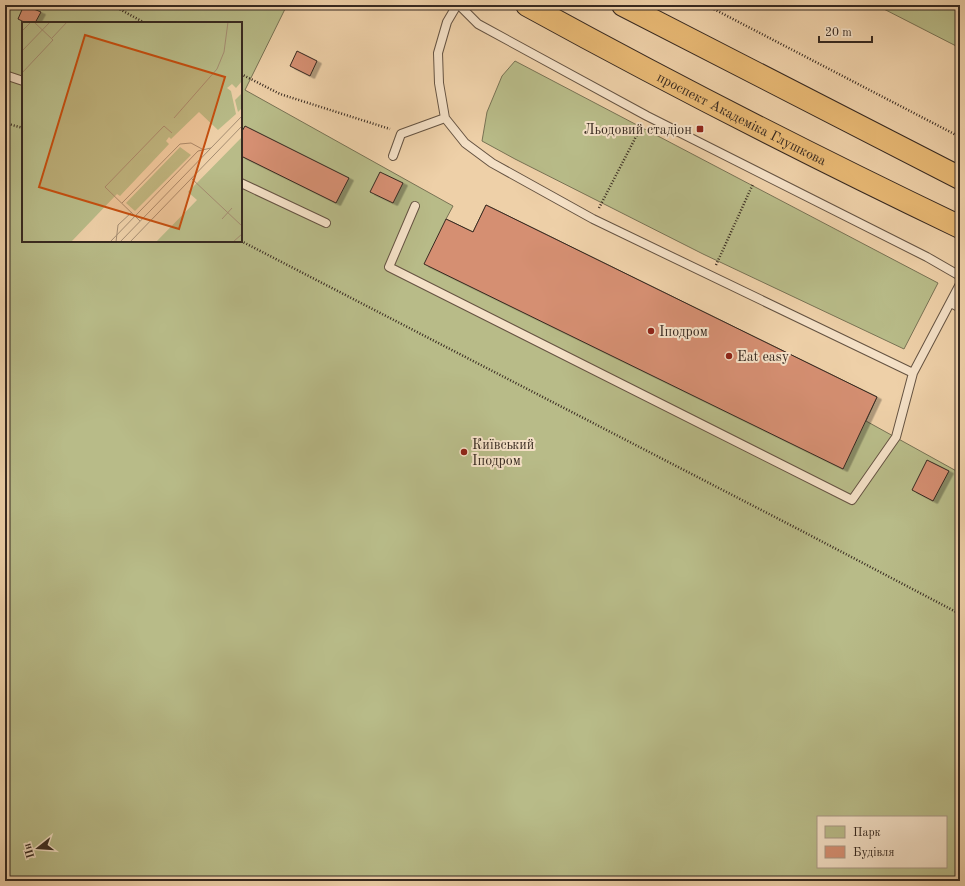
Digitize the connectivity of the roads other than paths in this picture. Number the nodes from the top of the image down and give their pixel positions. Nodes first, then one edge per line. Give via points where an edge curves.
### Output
1 (458, 5) edge
2 (527, 5) edge
3 (623, 5) edge
4 (5, 75) edge
5 (22, 81) edge
6 (445, 118) junction
7 (393, 156) dead end
8 (960, 178) edge
9 (242, 183) edge
10 (415, 206) dead end
11 (326, 223) dead end
12 (960, 227) edge
13 (960, 276) edge
14 (960, 284) edge
15 (951, 303) junction
16 (960, 308) edge
17 (913, 373) junction

1 - 6 lane via 447,22 438,53 439,84
1 - 13 lane via 478,24 647,116
2 - 12 highway, проспект Академіка Глушкова via 616,54 811,154
3 - 8 highway via 648,14
4 - 5 lane
6 - 7 lane via 401,134
6 - 17 lane via 465,143 492,163 593,219
9 - 11 lane
10 - 17 lane via 389,267 852,500 896,437
14 - 15 lane
15 - 16 lane
15 - 17 lane

